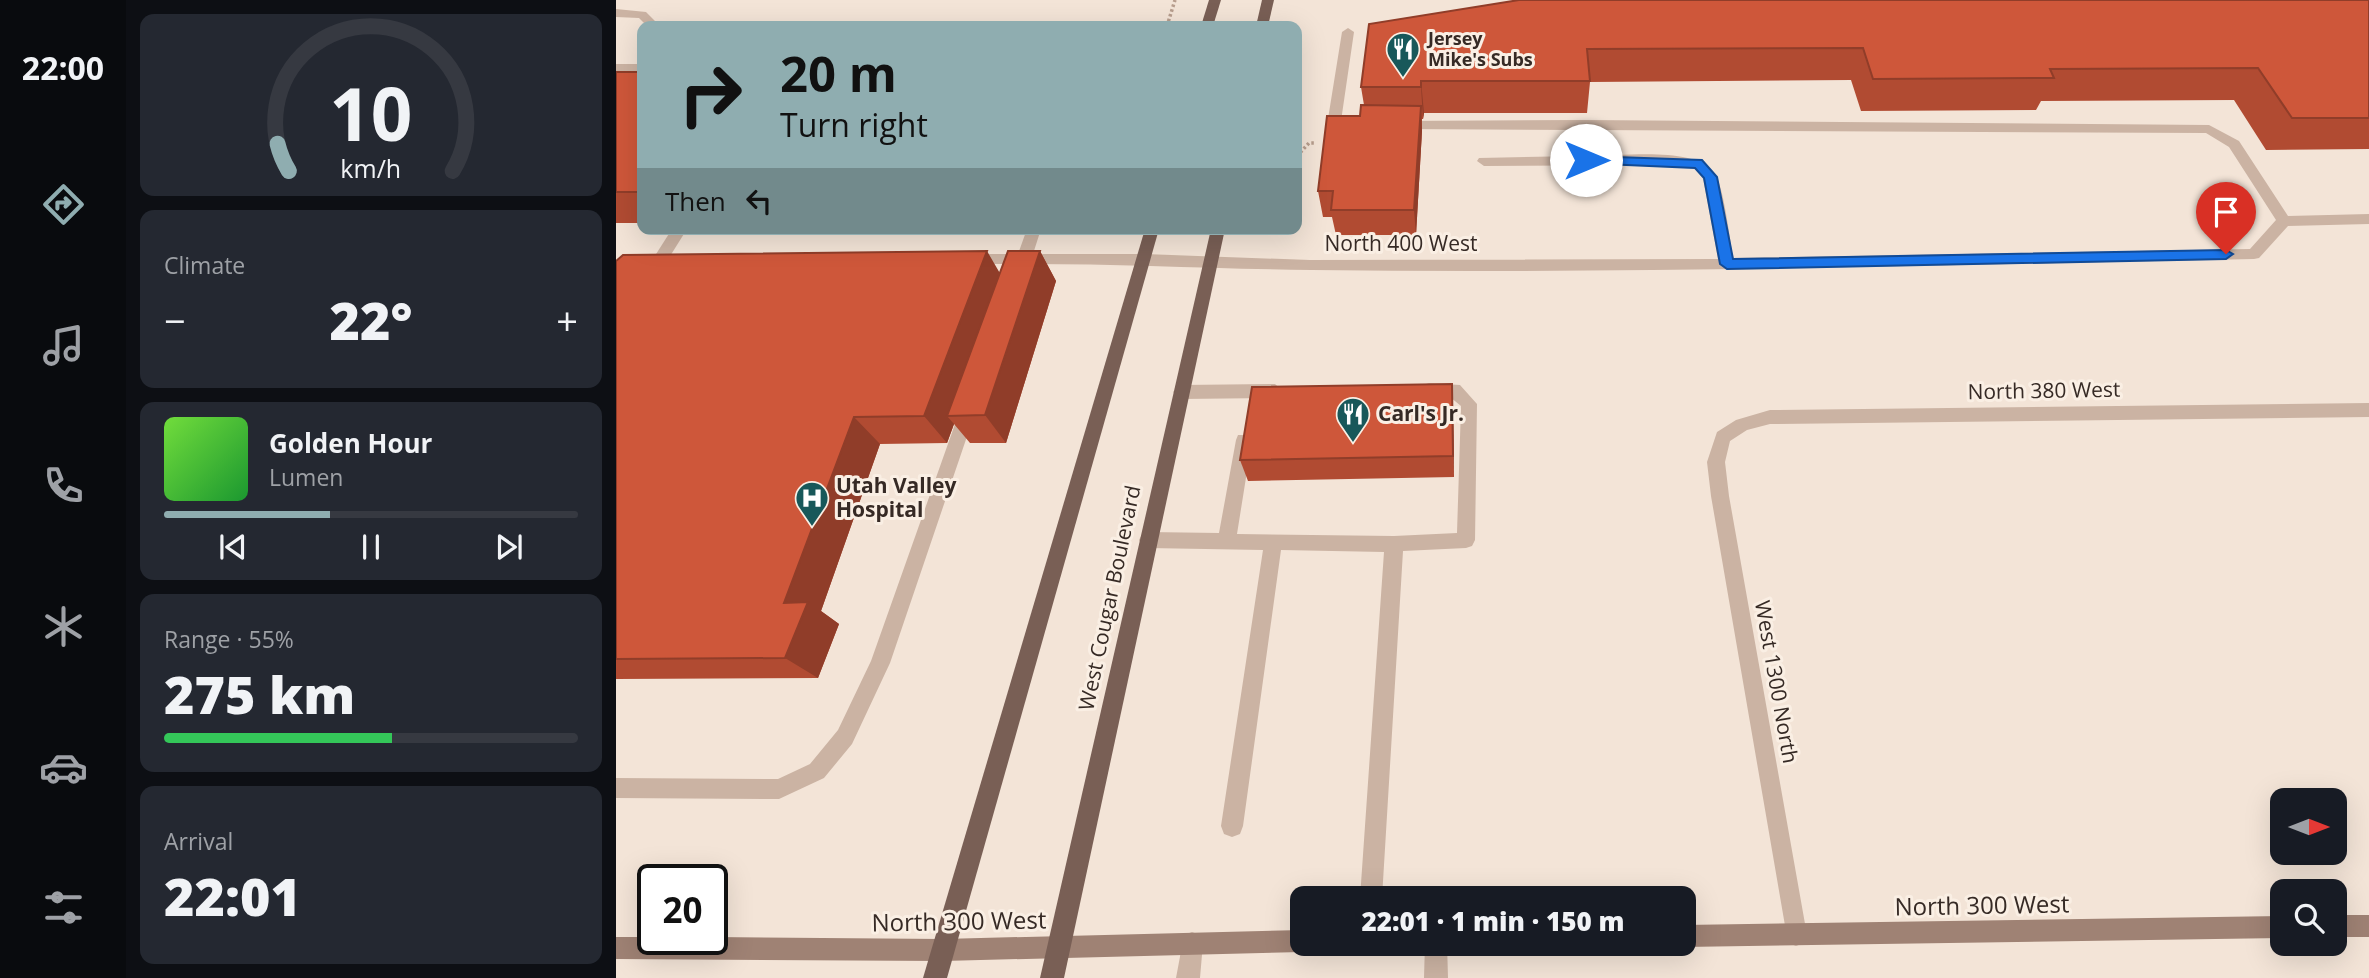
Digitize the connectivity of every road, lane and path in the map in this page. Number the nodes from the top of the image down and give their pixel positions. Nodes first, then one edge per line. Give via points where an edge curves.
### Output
1 (1175, 0) edge
2 (1215, 0) edge
3 (1268, 0) edge
4 (616, 13) edge
5 (649, 21) edge
6 (1169, 21) edge
7 (1209, 21) edge
8 (1263, 21) edge
9 (1348, 32) dead end
10 (616, 68) edge
11 (637, 68) edge
12 (1584, 124) junction
13 (1362, 125) edge
14 (1390, 125) edge
15 (1320, 143) dead end
16 (1302, 151) edge
17 (1586, 160) junction
18 (1484, 161) dead end
19 (2369, 219) edge
20 (2284, 221) junction
21 (677, 235) edge
22 (1032, 235) edge
23 (1150, 235) edge
24 (1217, 235) edge
25 (953, 259) edge
26 (1023, 259) junction
27 (1144, 259) junction
28 (638, 260) edge
29 (667, 260) junction
30 (1210, 262) junction
31 (1727, 264) junction
32 (1015, 282) edge
33 (644, 285) edge
34 (1413, 390) edge
35 (1292, 391) edge
36 (1181, 392) junction
37 (973, 396) edge
38 (1250, 405) junction
39 (2369, 410) edge
40 (1723, 437) joint
41 (1148, 540) junction
42 (1227, 542) junction
43 (1273, 543) junction
44 (1394, 544) junction
45 (616, 788) edge
46 (1232, 826) dead end
47 (1372, 886) edge
48 (2347, 926) edge
49 (2369, 926) edge
50 (2270, 927) edge
51 (1796, 935) junction
52 (1696, 936) edge
53 (1290, 941) edge
54 (1192, 943) junction
55 (1058, 947) junction
56 (616, 948) edge
57 (943, 950) junction
58 (1436, 956) edge
59 (935, 978) edge
60 (1052, 978) edge
61 (1188, 978) edge
62 (1436, 978) edge

1 - 6 path
2 - 7 main road
3 - 8 main road
4 - 5 street via 642,15
9 - 13 street via 1334,125
10 - 11 street
12 - 14 street
12 - 17 street
12 - 20 street via 2209,129 2234,144
15 - 16 path via 1309,143
17 - 18 street
17 - 31 street via 1698,163 1710,177
19 - 20 street
20 - 31 street, North 400 West via 2254,254
21 - 29 street
22 - 26 street
23 - 27 main road
24 - 30 main road, West Cougar Boulevard
25 - 26 street, North 400 West
26 - 27 street, North 400 West
26 - 32 street
27 - 30 street, North 400 West
27 - 57 main road
28 - 29 street
29 - 33 street
30 - 31 street, North 400 West
30 - 36 main road, West Cougar Boulevard
34 - 44 street via 1454,390 1468,404 1466,540
35 - 38 street
36 - 38 street
36 - 41 main road, West Cougar Boulevard
37 - 45 street via 880,663 845,737 817,771 779,789
38 - 42 street
39 - 40 street, North 380 West via 1770,417 1742,425
40 - 51 street, West 1300 North via 1716,462 1720,496
41 - 42 street
41 - 55 main road, West Cougar Boulevard
42 - 43 street
43 - 44 street
43 - 46 street
44 - 47 street
48 - 49 street
50 - 51 street, North 300 West
51 - 52 street, North 300 West
53 - 54 street, North 300 West
54 - 55 street, North 300 West
54 - 61 street
55 - 57 street, North 300 West
55 - 60 main road, West Cougar Boulevard
56 - 57 street, North 300 West
57 - 59 main road
58 - 62 street

